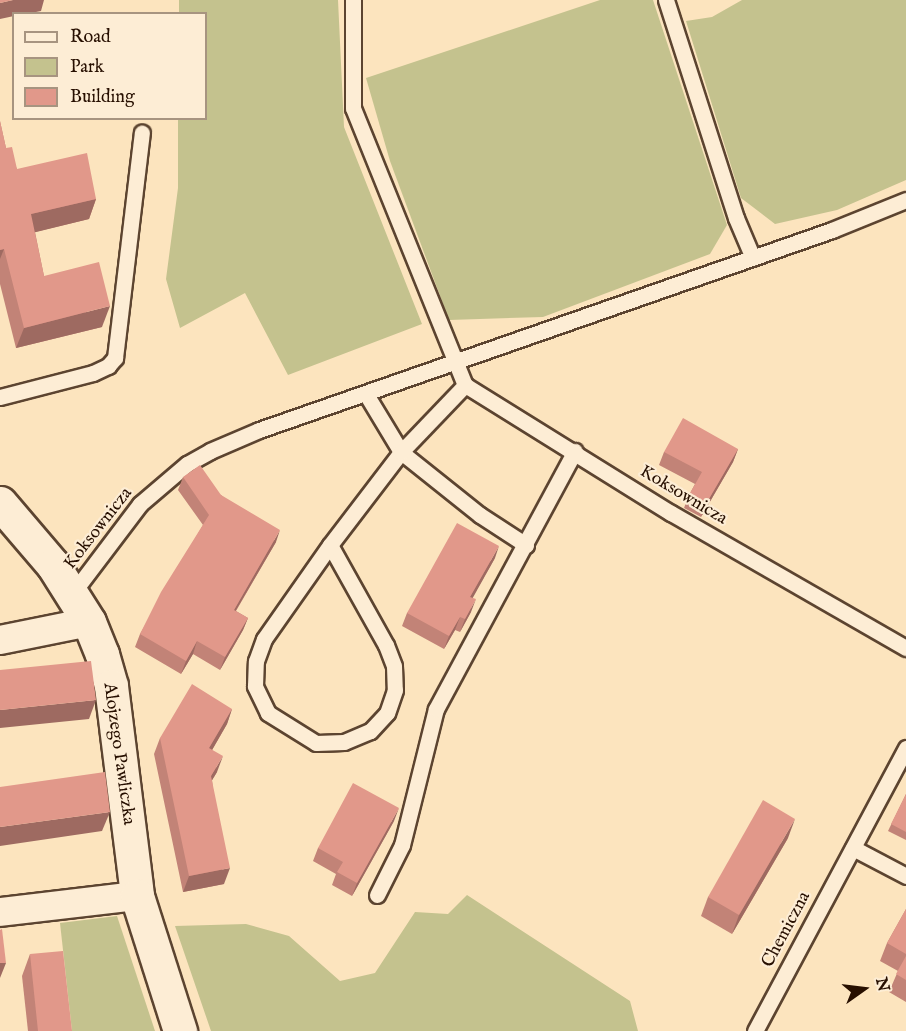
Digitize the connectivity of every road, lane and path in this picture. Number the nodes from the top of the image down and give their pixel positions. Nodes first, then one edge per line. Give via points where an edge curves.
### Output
1 (353, 0) edge
2 (666, 0) edge
3 (142, 133) dead end
4 (906, 200) edge
5 (753, 258) junction
6 (453, 362) junction
7 (465, 385) junction
8 (366, 394) junction
9 (0, 397) edge
10 (575, 451) junction
11 (401, 452) junction
12 (0, 503) edge
13 (330, 544) junction
14 (526, 544) junction
15 (72, 594) junction
16 (89, 622) junction
17 (0, 640) edge
18 (906, 648) edge
19 (906, 748) edge
20 (853, 848) junction
21 (906, 876) edge
22 (377, 895) dead end
23 (137, 896) junction
24 (0, 912) edge
25 (180, 1031) edge
26 (755, 1031) edge

1 - 6 lane via 353,108
2 - 5 lane via 736,218
3 - 9 lane via 115,358 93,374
4 - 5 lane, Koksownicza
5 - 6 lane, Koksownicza
6 - 7 lane
6 - 8 lane, Koksownicza
7 - 10 lane, Koksownicza
7 - 11 lane
8 - 11 lane
8 - 15 lane, Koksownicza via 260,430 187,464 141,504
10 - 14 lane
10 - 18 lane, Koksownicza via 671,513
11 - 13 lane
11 - 14 lane via 480,515
12 - 15 street, Alojzego Pawliczka
13 - 13 lane via 264,639 256,661 255,686 268,713 316,743 344,742 370,731 387,713 395,690 394,666 386,645
14 - 22 lane via 436,709 402,845
15 - 16 street, Alojzego Pawliczka
16 - 17 street
16 - 23 street, Alojzego Pawliczka via 111,686
19 - 20 lane, Chemiczna
20 - 21 lane
20 - 26 lane, Chemiczna
23 - 24 street
23 - 25 street, Alojzego Pawliczka

